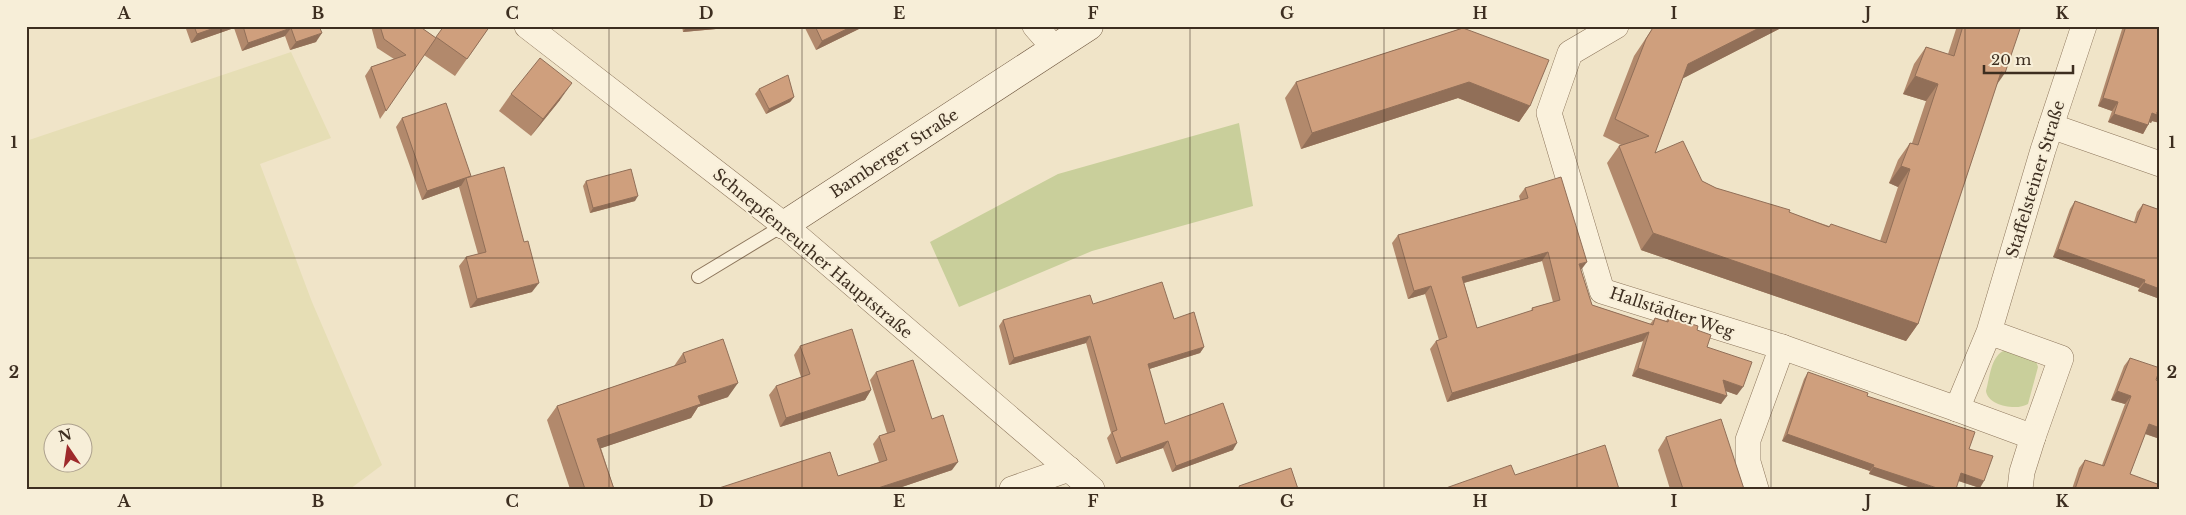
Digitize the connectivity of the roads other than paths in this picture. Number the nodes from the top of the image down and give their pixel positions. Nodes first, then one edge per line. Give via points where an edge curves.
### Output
1 (527, 26) edge
2 (1035, 26) edge
3 (1089, 26) edge
4 (1616, 26) edge
5 (2084, 26) edge
6 (1055, 50) junction
7 (2050, 126) junction
8 (2160, 164) edge
9 (784, 225) junction
10 (698, 277) dead end
11 (1989, 332) junction
12 (1782, 347) junction
13 (1950, 407) junction
14 (2033, 437) junction
15 (1069, 470) junction
16 (1012, 489) edge
17 (1092, 489) edge
18 (1756, 489) edge
19 (2020, 489) edge

1 - 9 street, Schnepfenreuther Hauptstraße
2 - 6 street
3 - 6 street, Bamberger Straße
4 - 12 street, Hallstädter Weg via 1570,53 1549,113 1602,291
5 - 7 street, Staffelsteiner Straße
6 - 9 street, Bamberger Straße
7 - 8 street
7 - 11 street, Staffelsteiner Straße
9 - 10 lane, Bamberger Straße
9 - 15 street, Schnepfenreuther Hauptstraße
11 - 13 street, Staffelsteiner Straße
11 - 14 street via 2061,358
12 - 13 street, Hallstädter Weg
12 - 18 street via 1748,440 1748,462
13 - 14 street
14 - 19 street
15 - 16 street
15 - 17 street, Schnepfenreuther Hauptstraße

